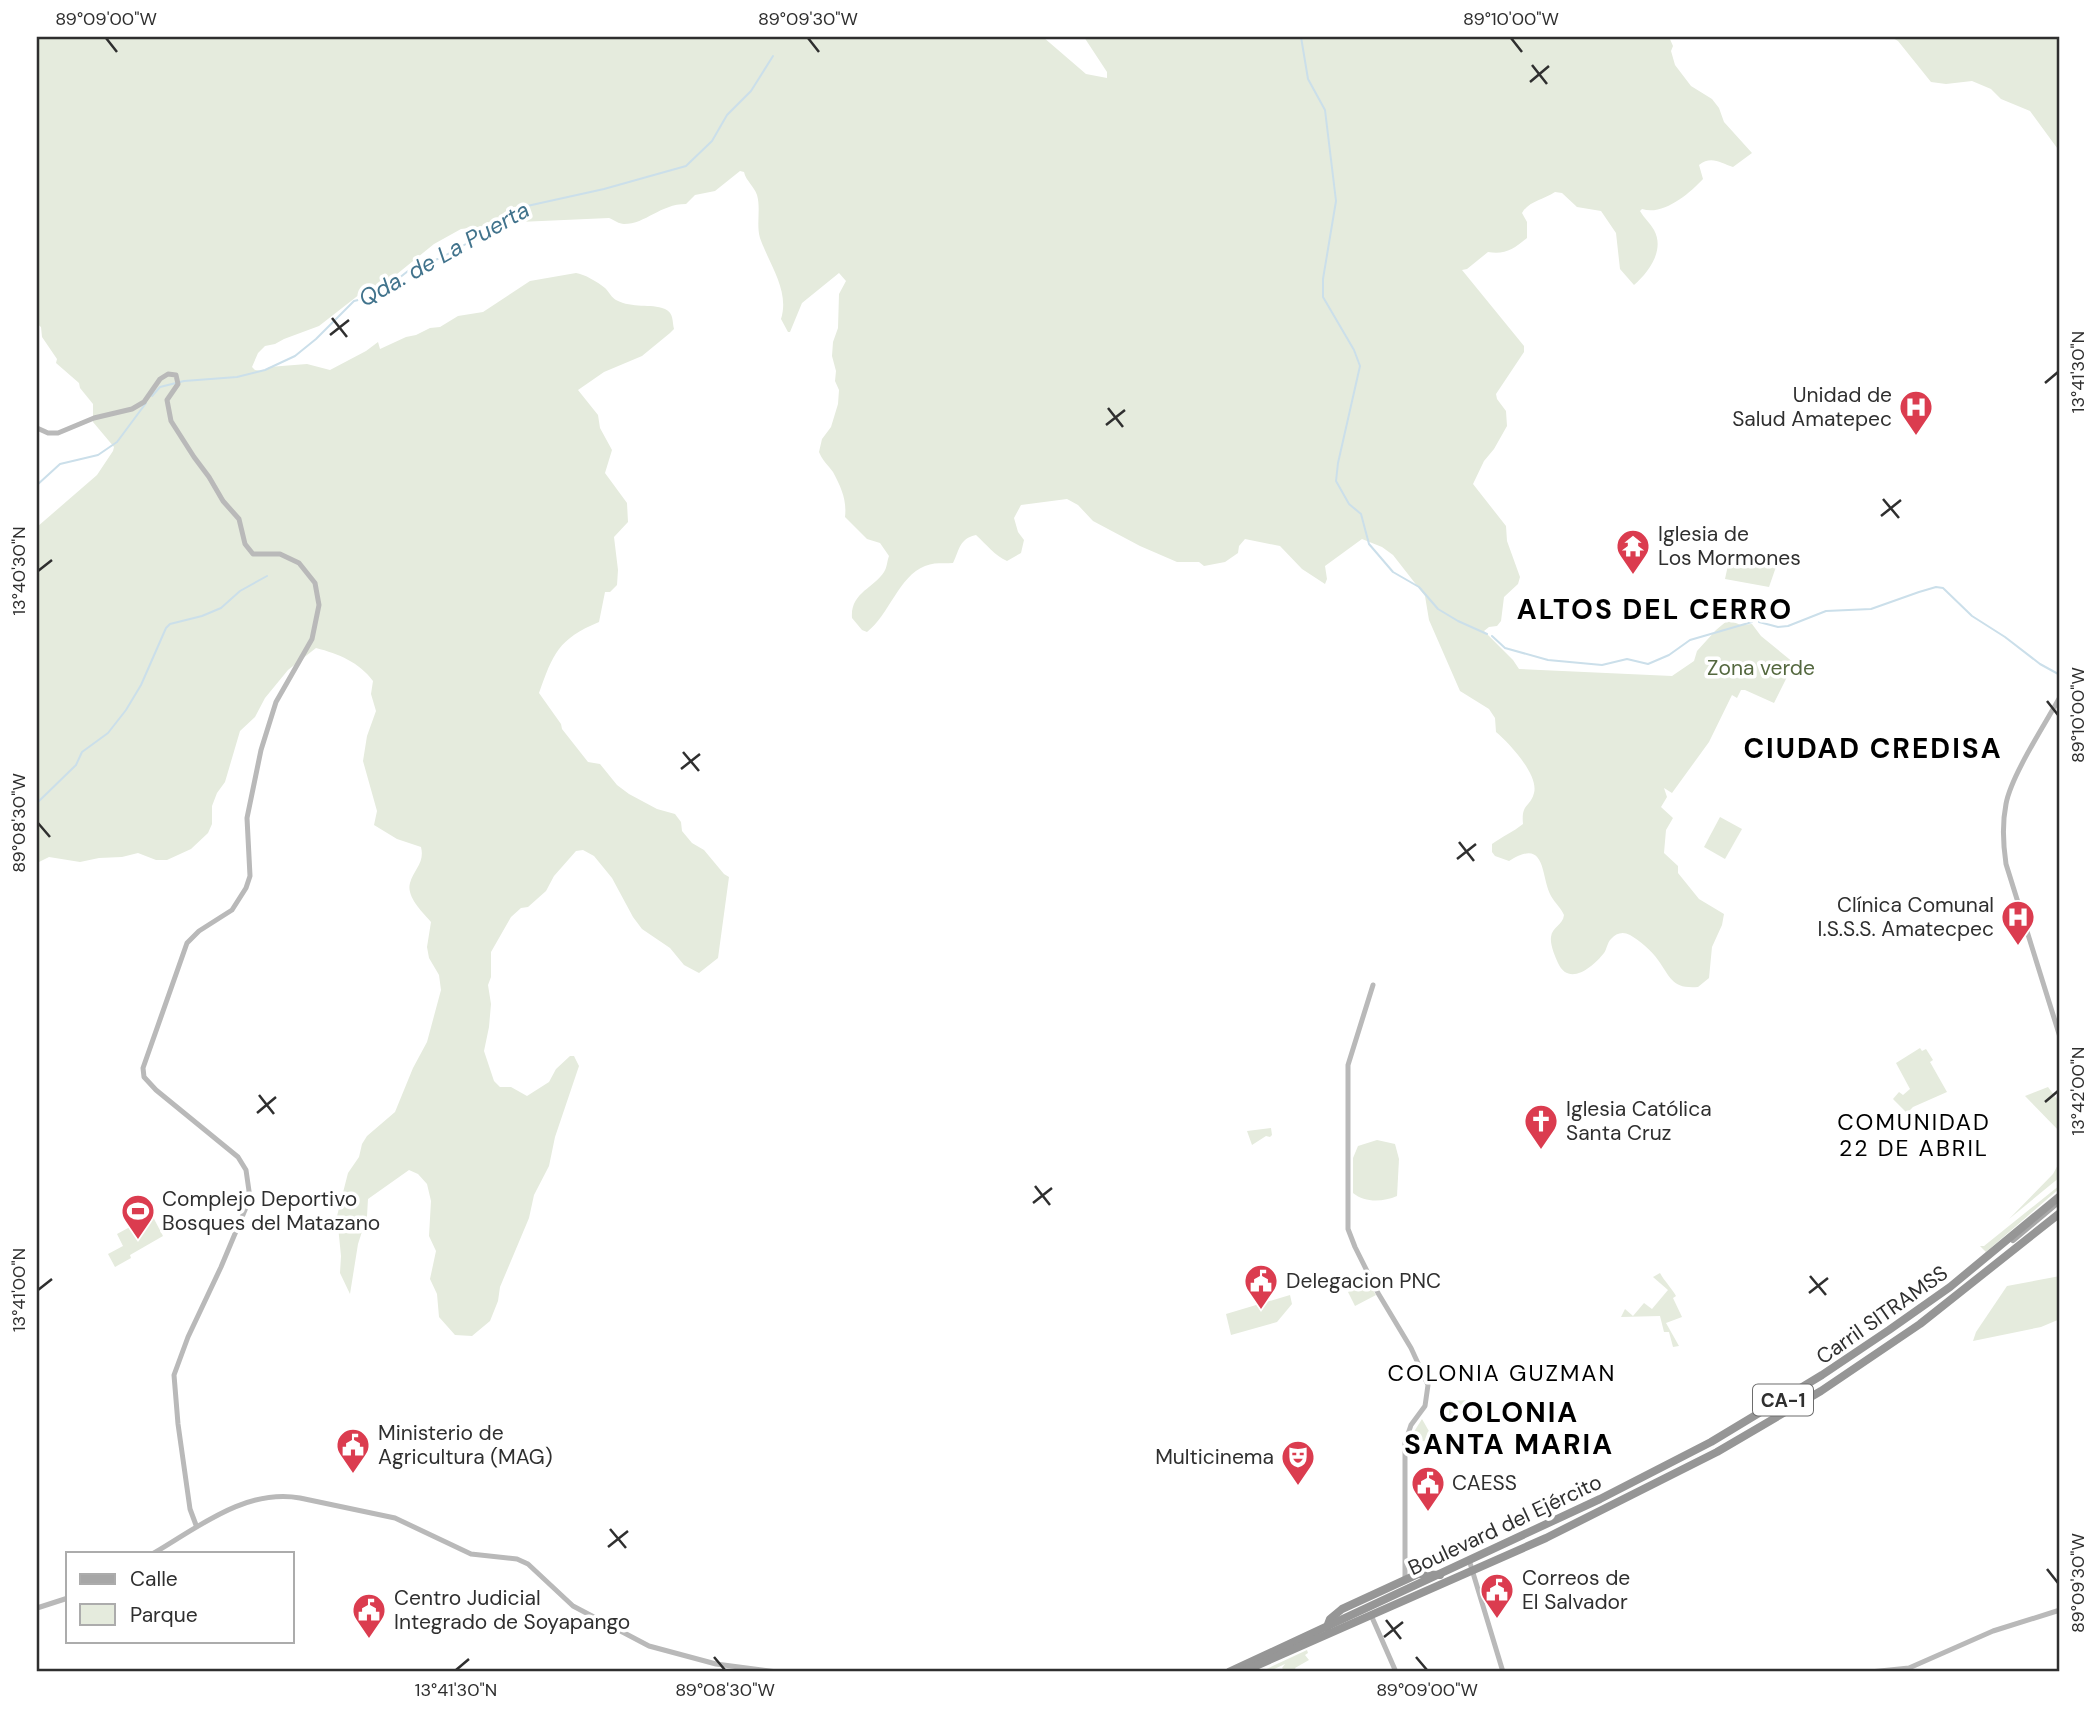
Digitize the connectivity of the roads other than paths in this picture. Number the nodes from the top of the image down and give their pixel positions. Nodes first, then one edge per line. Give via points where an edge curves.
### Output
1 (37, 428) edge
2 (2060, 697) edge
3 (1373, 985) dead end
4 (2060, 1037) edge
5 (2060, 1198) edge
6 (2060, 1212) edge
7 (2002, 1253) junction
8 (1985, 1267) junction
9 (196, 1525) junction
10 (156, 1552) edge
11 (1406, 1560) junction
12 (1487, 1564) junction
13 (1471, 1567) junction
14 (1423, 1573) junction
15 (1445, 1573) junction
16 (1403, 1581) junction
17 (66, 1599) edge
18 (37, 1608) edge
19 (2060, 1610) edge
20 (1371, 1615) junction
21 (1327, 1627) junction
22 (1266, 1658) junction
23 (777, 1672) edge
24 (1221, 1672) edge
25 (1229, 1672) edge
26 (1242, 1672) edge
27 (1250, 1672) edge
28 (1396, 1672) edge
29 (1503, 1672) edge
30 (1870, 1672) edge

1 - 9 street via 58,433 132,409 160,379 176,375 178,384 167,400 171,421 239,519 247,548 253,554 272,552 293,558 306,569 317,589 319,605 312,639 276,702 261,750 247,818 250,865 246,888 232,910 187,943 143,1068 144,1077 156,1090 238,1157 246,1170 250,1198 174,1375 181,1448
2 - 4 street via 2006,802 2003,841 2006,864
3 - 11 street via 1348,1065 1348,1229 1428,1385 1425,1406 1405,1443
5 - 7 main road, Carril SITRAMSS
5 - 15 highway, Boulevard del Ejército / CA-1 via 1919,1310 1772,1406 1650,1475
6 - 7 main road, Carril SITRAMSS
6 - 12 highway, Boulevard del Ejército / CA-1 via 1920,1324 1795,1407 1685,1470
7 - 8 main road, Carril SITRAMSS
8 - 12 main road, Carril SITRAMSS via 1854,1367 1763,1424 1659,1481
8 - 13 main road, Carril SITRAMSS via 1764,1415
9 - 10 street
9 - 23 street via 257,1500 288,1496 395,1518 471,1554 528,1564 573,1606 649,1646 716,1664
11 - 14 street via 1411,1569
11 - 16 street
12 - 13 highway, Boulevard del Ejército / CA-1
13 - 15 main road, Carril SITRAMSS
13 - 20 highway, Boulevard del Ejército / CA-1
13 - 29 street
14 - 15 highway
14 - 16 highway
15 - 21 highway, Boulevard del Ejército / CA-1
16 - 21 highway via 1338,1611
17 - 18 street
19 - 30 street via 1993,1631 1909,1668
20 - 22 highway, Boulevard del Ejército / CA-1
20 - 28 street
21 - 22 highway, Boulevard del Ejército / CA-1
22 - 24 highway
22 - 25 highway, Boulevard del Ejército / CA-1
22 - 26 highway, Boulevard del Ejército / CA-1
22 - 27 highway

